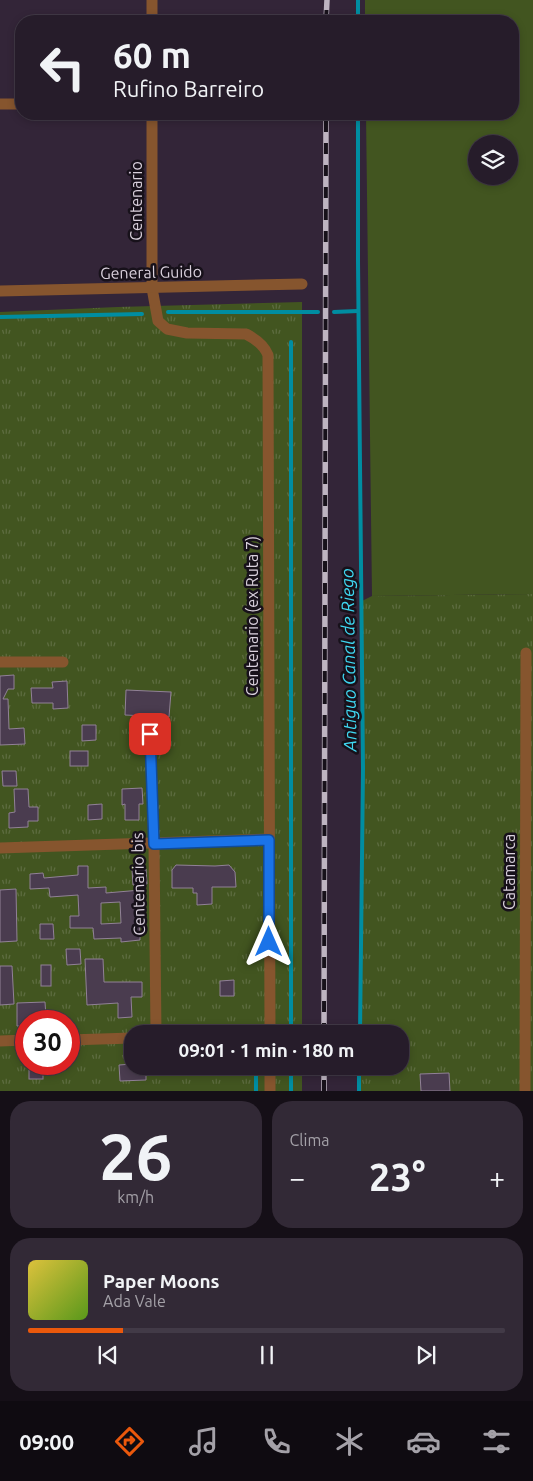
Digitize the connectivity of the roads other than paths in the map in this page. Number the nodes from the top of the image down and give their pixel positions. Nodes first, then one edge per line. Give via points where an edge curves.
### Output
1 (152, 0) edge
2 (152, 15) edge
3 (0, 104) edge
4 (15, 104) edge
5 (152, 120) edge
6 (302, 284) dead end
7 (152, 288) junction
8 (0, 291) edge
9 (526, 653) dead end
10 (0, 662) edge
11 (63, 662) dead end
12 (150, 734) dead end
13 (269, 840) junction
14 (154, 844) junction
15 (0, 848) edge
16 (529, 881) edge
17 (156, 1025) edge
18 (270, 1025) edge
19 (124, 1038) edge
20 (15, 1040) edge
21 (80, 1040) edge
22 (0, 1041) edge
23 (270, 1075) edge
24 (270, 1091) edge
25 (525, 1091) edge

1 - 2 street
3 - 4 street
5 - 7 street, Centenario
6 - 7 street, General Guido
7 - 8 street, General Guido
7 - 13 street, Centenario (ex Ruta 7) via 158,321 167,329 187,333 246,334 265,348 268,355
9 - 16 street, Catamarca
10 - 11 street
12 - 14 street, Centenario bis
13 - 14 street
13 - 18 street, Centenario (ex Ruta 7)
14 - 15 street
14 - 17 street, Centenario bis
16 - 25 street, Catamarca
19 - 21 street
20 - 22 street
23 - 24 street

